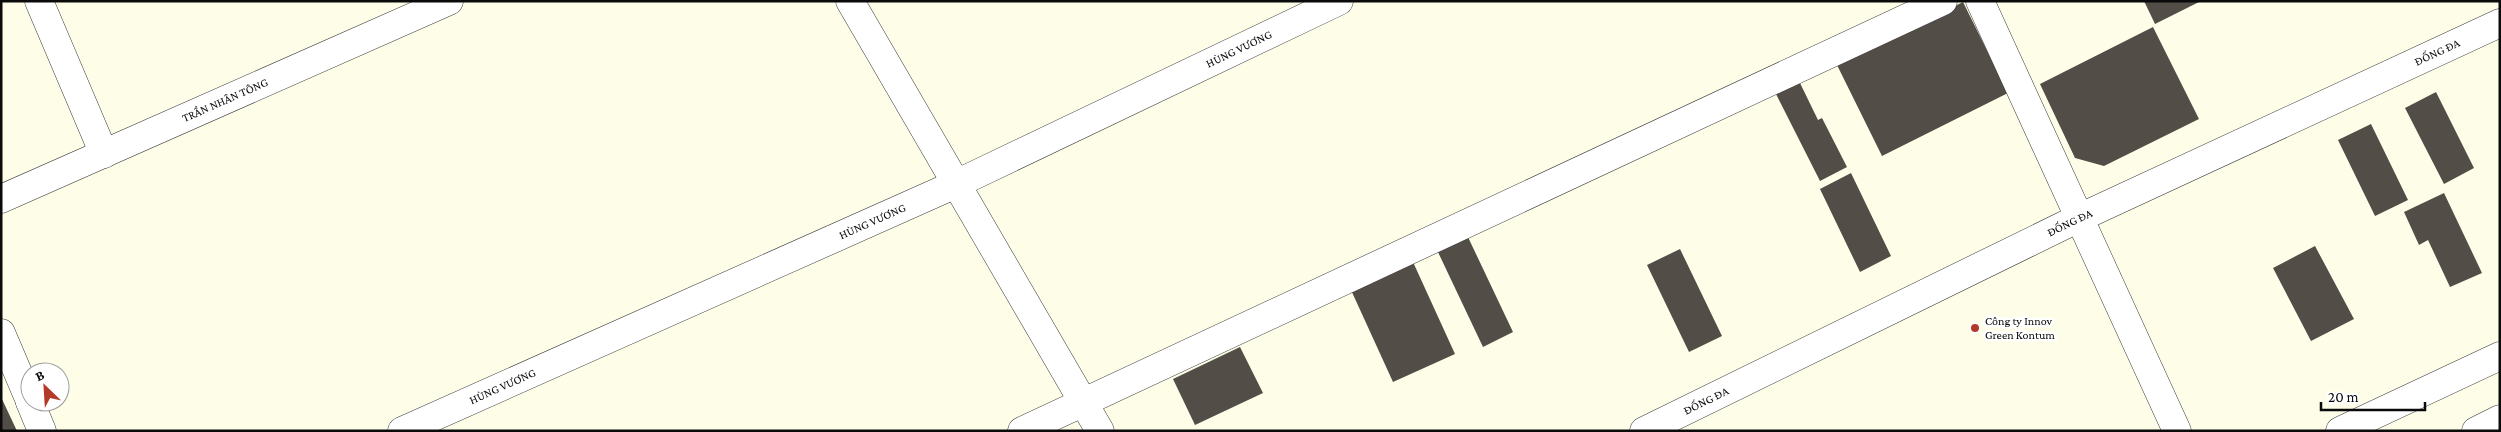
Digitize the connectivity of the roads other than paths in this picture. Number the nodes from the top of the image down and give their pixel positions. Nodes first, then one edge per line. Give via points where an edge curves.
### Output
1 (39, 1) edge
2 (449, 1) edge
3 (850, 1) edge
4 (1339, 1) edge
5 (1943, 1) edge
6 (1980, 1) edge
7 (2500, 23) edge
8 (104, 154) junction
9 (956, 184) junction
10 (1, 199) edge
11 (2079, 218) junction
12 (1, 333) edge
13 (2500, 356) edge
14 (20, 378) edge
15 (1084, 402) junction
16 (34, 412) edge
17 (2500, 419) edge
18 (405, 430) edge
19 (42, 431) edge
20 (1022, 431) edge
21 (1100, 431) edge
22 (1644, 431) edge
23 (2177, 431) edge
24 (2340, 431) edge
25 (2476, 431) edge

1 - 8 street
2 - 8 street, TRẦN NHÂN TÔNG
3 - 9 street
4 - 9 street, HÙNG VƯƠNG
5 - 15 street
6 - 11 street
7 - 11 street, ĐỐNG ĐA
8 - 10 street, TRẦN NHÂN TÔNG
9 - 15 street
9 - 18 street, HÙNG VƯƠNG
11 - 22 street, ĐỐNG ĐA
11 - 23 street
12 - 14 street
13 - 24 street
15 - 20 street
15 - 21 street
16 - 19 street
17 - 25 street

